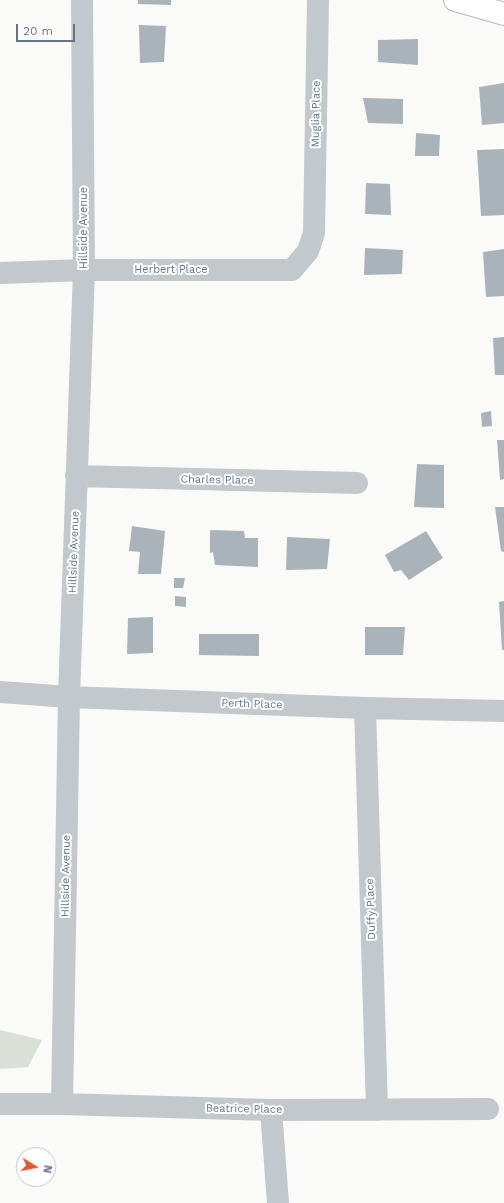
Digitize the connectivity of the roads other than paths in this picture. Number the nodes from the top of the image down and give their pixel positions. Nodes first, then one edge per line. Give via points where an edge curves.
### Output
1 (82, 0) edge
2 (318, 0) edge
3 (455, 0) edge
4 (504, 14) edge
5 (314, 227) joint
6 (84, 270) junction
7 (0, 273) edge
8 (76, 476) junction
9 (357, 483) dead end
10 (0, 692) edge
11 (69, 697) junction
12 (365, 708) junction
13 (504, 711) edge
14 (0, 1104) edge
15 (62, 1104) junction
16 (488, 1109) dead end
17 (271, 1110) junction
18 (377, 1110) junction
19 (278, 1203) edge

1 - 6 street, Hillside Avenue
2 - 5 street, Muglia Place
3 - 4 main road
5 - 6 street, Herbert Place via 308,251 292,270
6 - 7 street, Herbert Place
6 - 8 street, Hillside Avenue
8 - 9 street, Charles Place
8 - 11 street, Hillside Avenue
10 - 11 street, Perth Place
11 - 12 street, Perth Place
11 - 15 street, Hillside Avenue
12 - 13 street, Perth Place
12 - 18 street, Duffy Place
14 - 15 street, Beatrice Place
15 - 17 street, Beatrice Place
16 - 18 street, Beatrice Place
17 - 18 street, Beatrice Place
17 - 19 street

